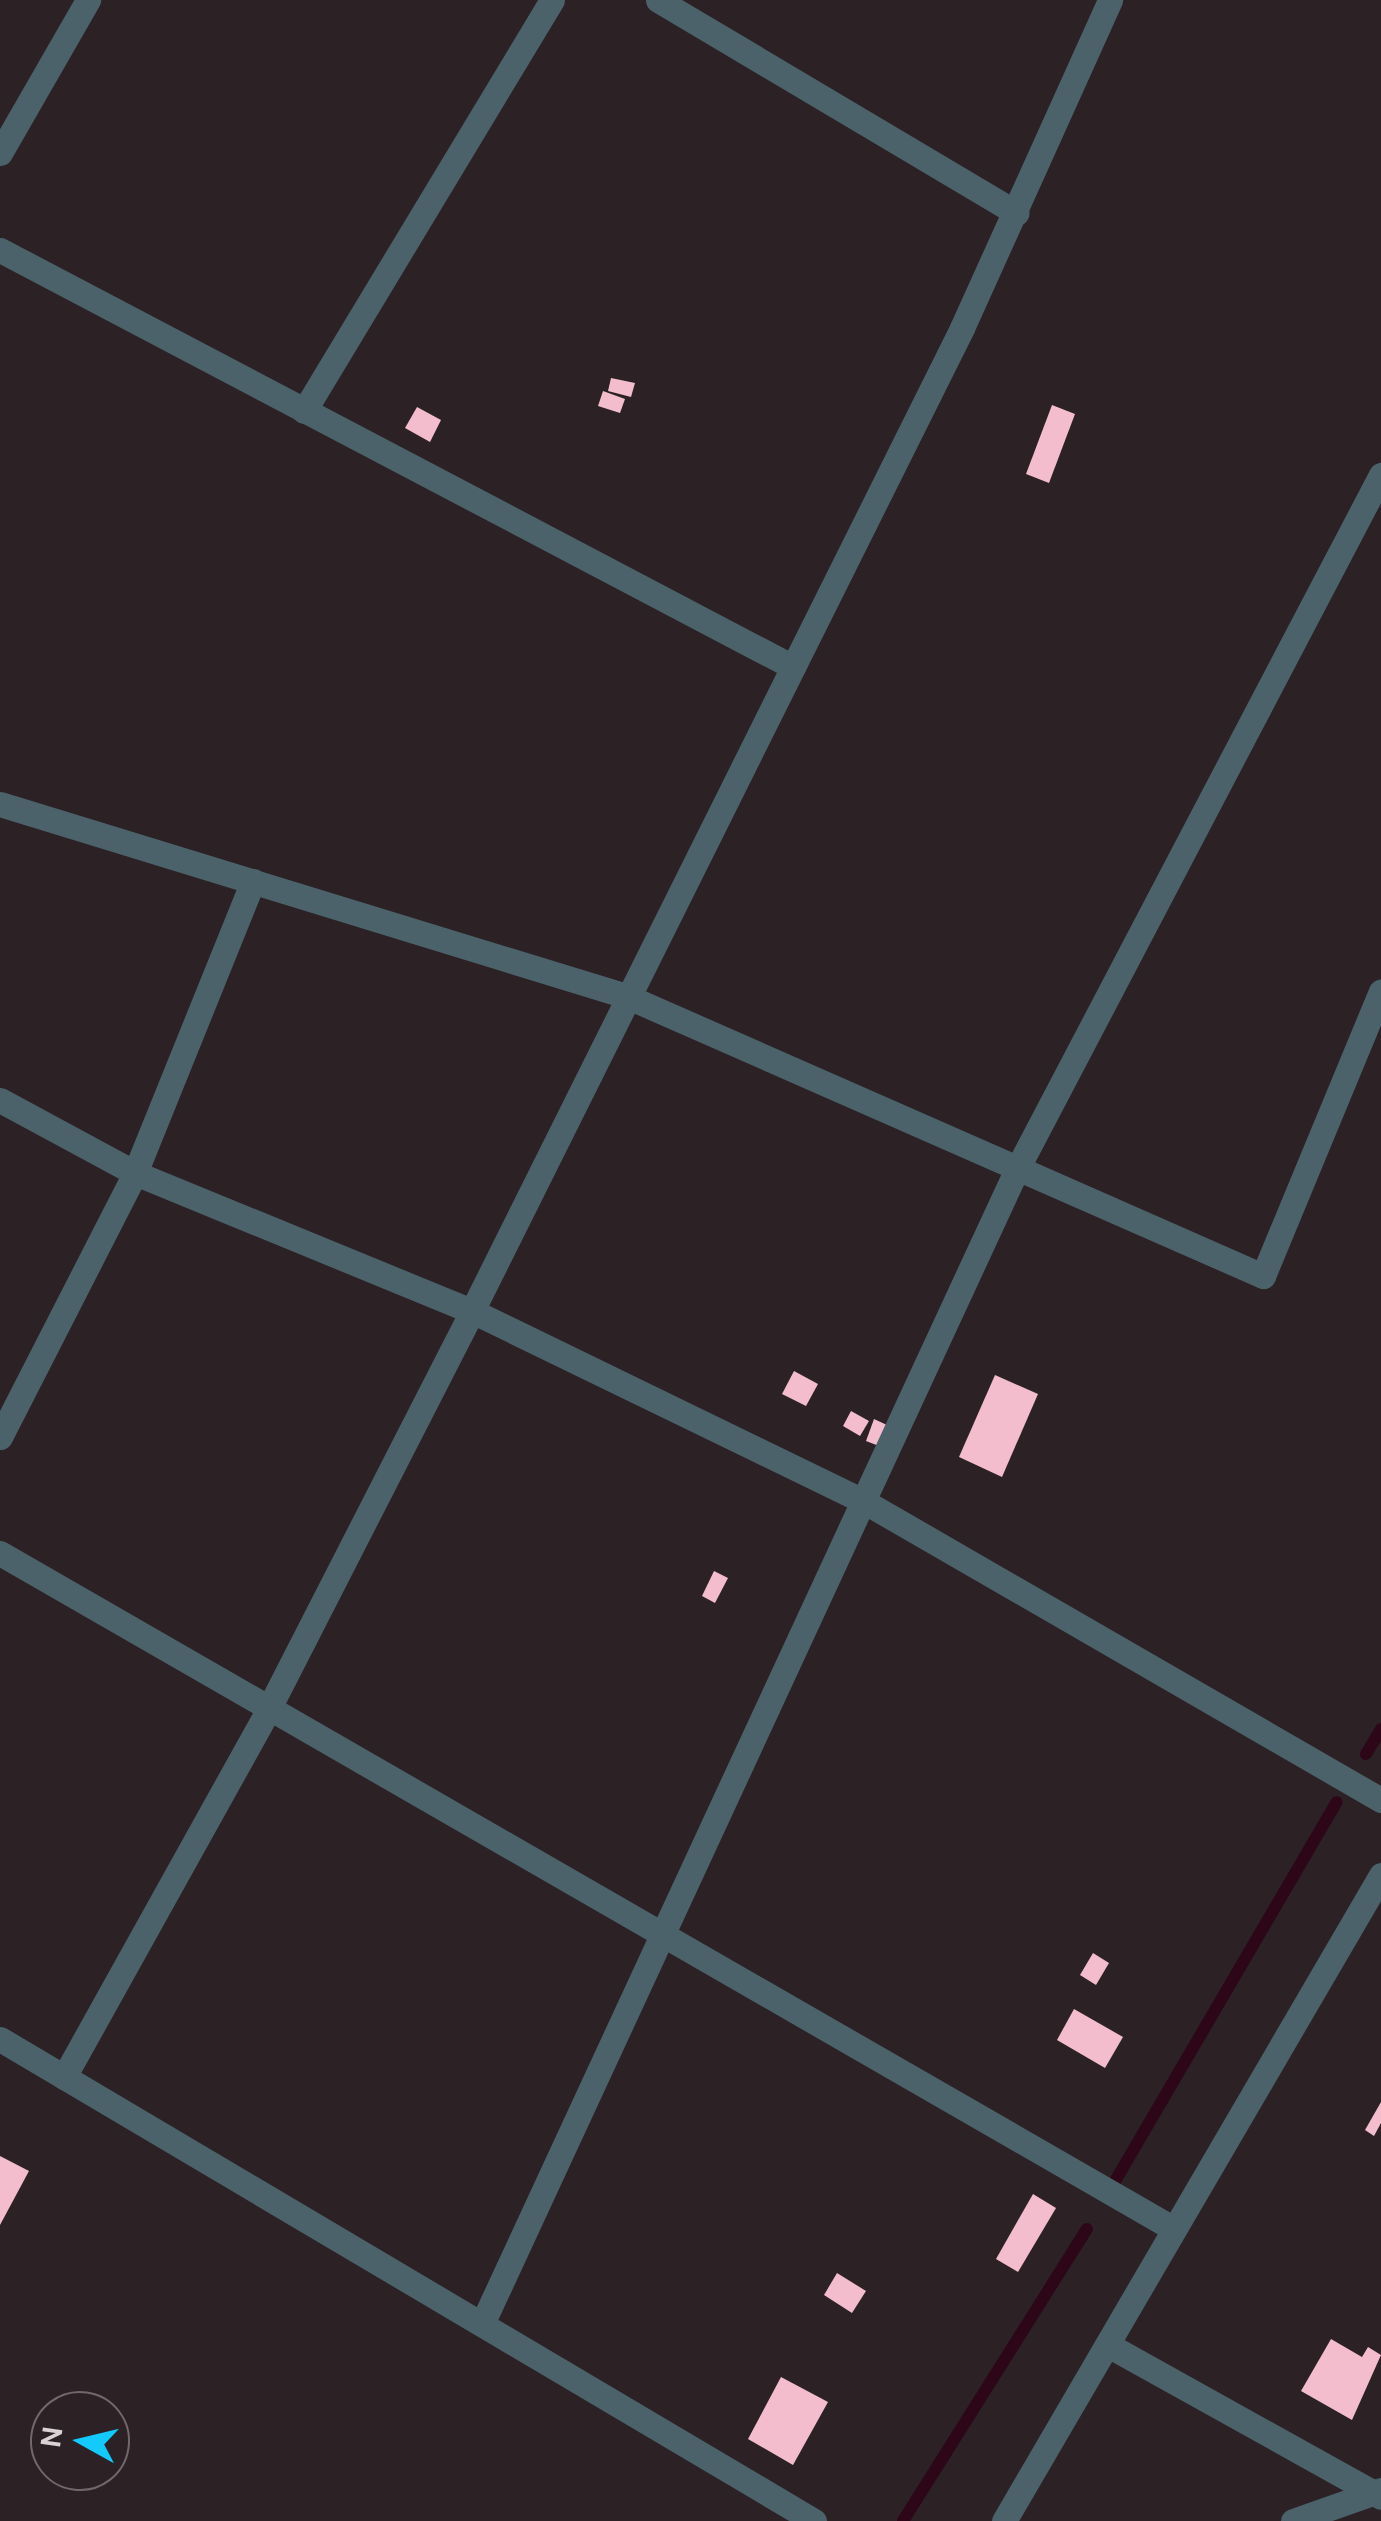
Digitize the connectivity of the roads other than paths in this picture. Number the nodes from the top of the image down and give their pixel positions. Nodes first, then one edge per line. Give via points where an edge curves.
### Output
1 (88, 0) edge
2 (552, 0) edge
3 (658, 0) edge
4 (1110, 0) edge
5 (0, 154) edge
6 (1017, 214) junction
7 (0, 250) edge
8 (304, 411) junction
9 (1381, 474) edge
10 (793, 668) junction
11 (0, 804) edge
12 (253, 881) junction
13 (1381, 991) edge
14 (626, 996) junction
15 (0, 1100) edge
16 (1016, 1171) junction
17 (135, 1174) junction
18 (472, 1310) junction
19 (0, 1437) edge
20 (865, 1502) junction
21 (0, 1553) edge
22 (269, 1708) junction
23 (1381, 1800) edge
24 (1381, 1875) edge
25 (656, 1931) junction
26 (0, 2039) edge
27 (64, 2076) junction
28 (1170, 2226) junction
29 (482, 2324) junction
30 (1108, 2345) junction
31 (1379, 2494) edge
32 (814, 2521) edge
33 (1004, 2521) edge
34 (1293, 2521) edge

1 - 5 street
2 - 8 street
3 - 6 street
4 - 6 street
6 - 10 street
7 - 8 street
8 - 10 street
9 - 16 street
10 - 14 street
11 - 12 street
12 - 14 street
12 - 17 street
13 - 16 street via 1263,1276
14 - 16 street
14 - 18 street
15 - 17 street
16 - 20 street
17 - 18 street
17 - 19 street
18 - 20 street
18 - 22 street
20 - 23 street
20 - 25 street
21 - 22 street
22 - 25 street
22 - 27 street
24 - 28 street
25 - 28 street
25 - 29 street
26 - 27 street
27 - 29 street
28 - 30 street
29 - 32 street
30 - 31 street
30 - 33 street
31 - 34 street

